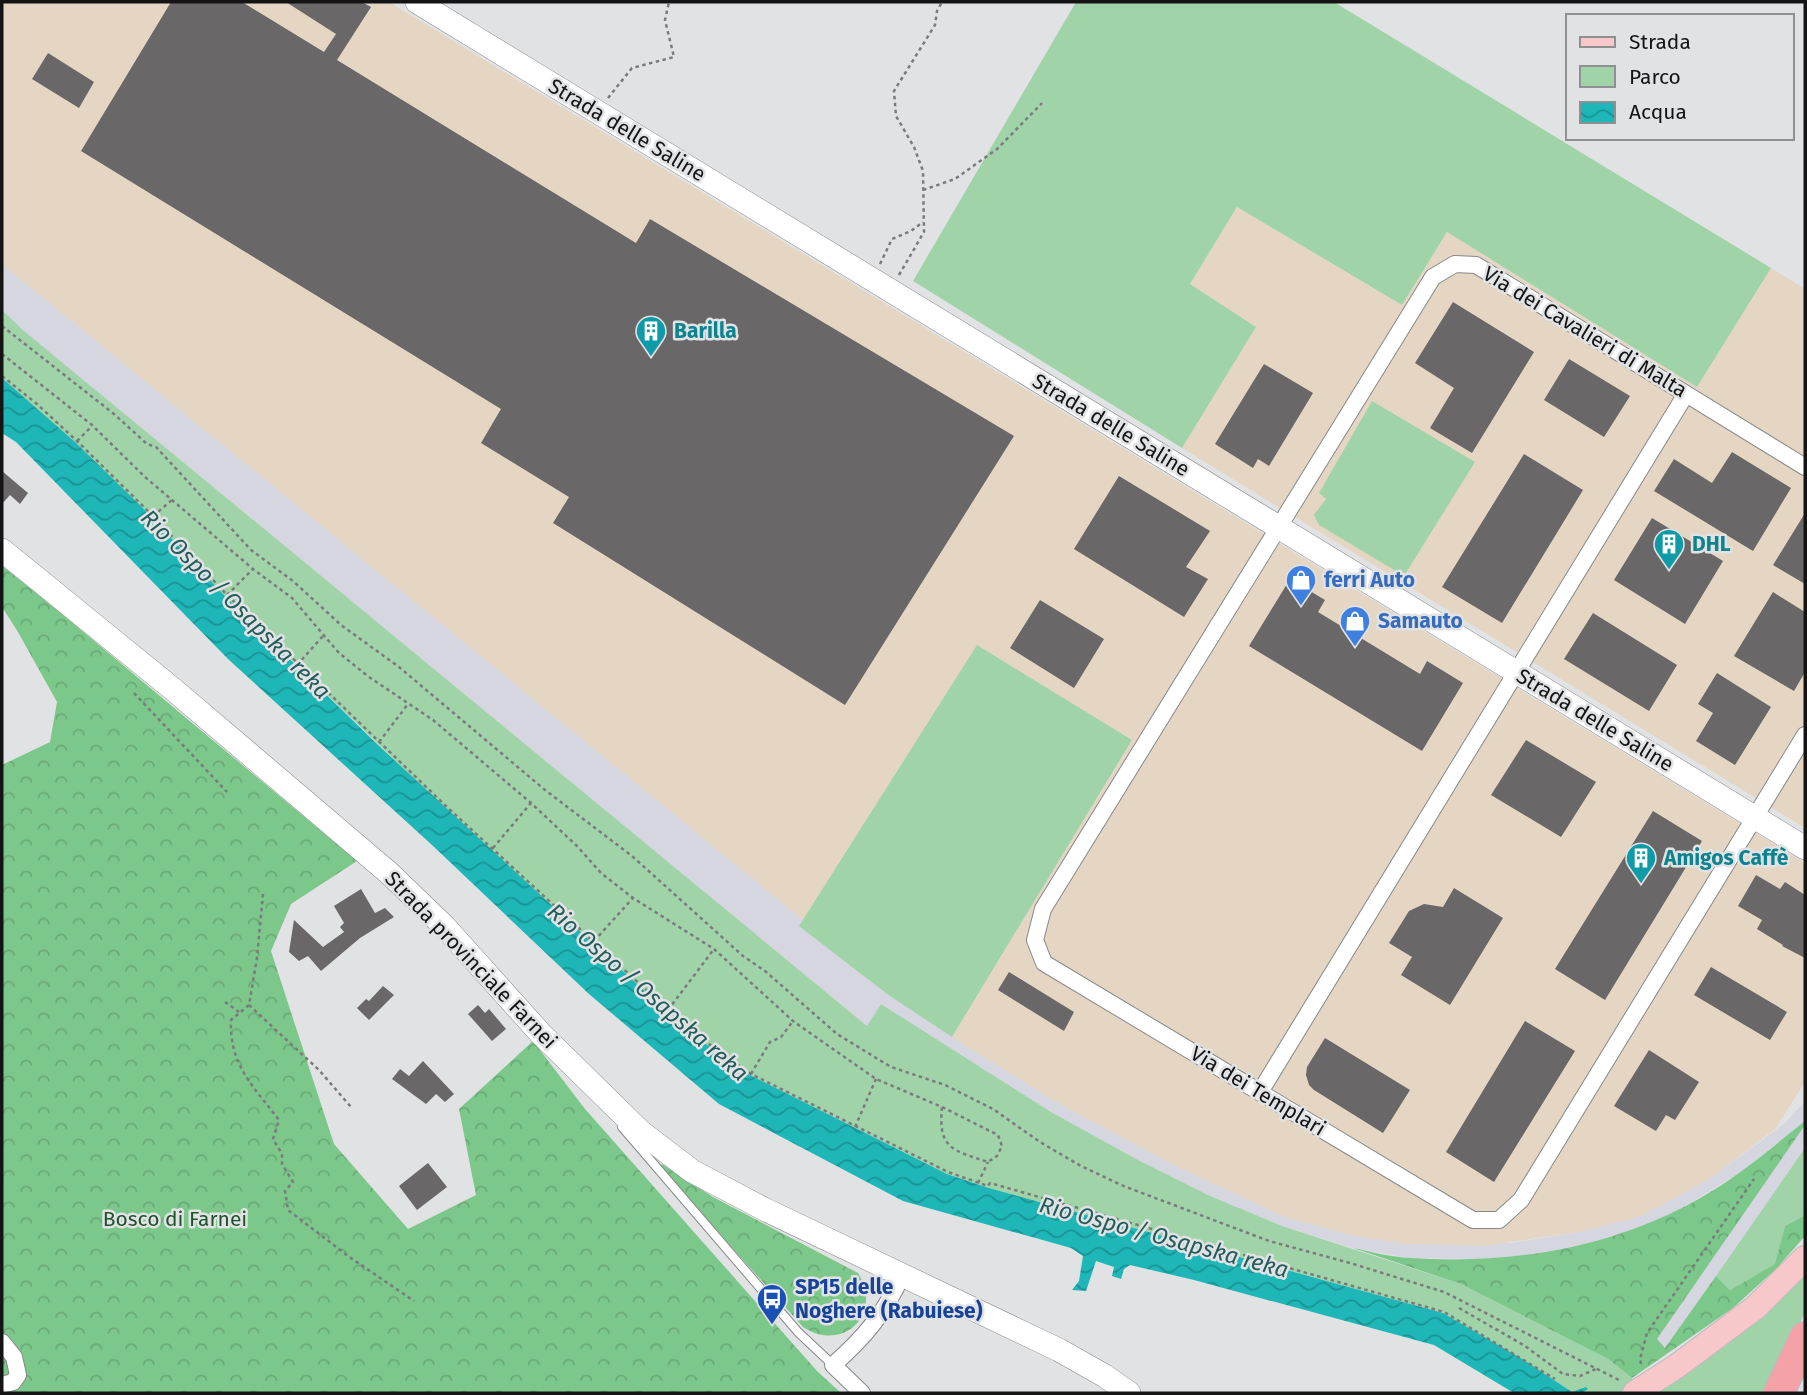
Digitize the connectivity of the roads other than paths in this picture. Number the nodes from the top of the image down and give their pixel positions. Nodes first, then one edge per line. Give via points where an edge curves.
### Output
1 (417, 2) edge
2 (1686, 394) junction
3 (1805, 467) edge
4 (1278, 527) junction
5 (2, 550) edge
6 (1517, 672) junction
7 (1805, 735) edge
8 (1756, 818) junction
9 (1805, 848) edge
10 (586, 1080) junction
11 (1260, 1092) junction
12 (1805, 1258) edge
13 (902, 1275) junction
14 (1805, 1337) edge
15 (2, 1342) edge
16 (832, 1365) junction
17 (1633, 1382) edge
18 (2, 1385) edge
19 (862, 1393) edge
20 (1129, 1393) edge
21 (1779, 1393) edge

1 - 4 street, Strada delle Saline
2 - 3 street, Via dei Cavalieri di Malta
2 - 4 street, Via dei Cavalieri di Malta via 1476,265 1455,264 1433,277
2 - 6 street
4 - 6 street, Strada delle Saline
4 - 11 street, Via dei Templari via 1043,909 1035,940 1044,962
5 - 10 street, Strada provinciale Farnei via 389,873
6 - 8 street, Strada delle Saline
6 - 11 street
7 - 8 street
8 - 9 street, Strada delle Saline
8 - 11 street, Via dei Templari via 1521,1200 1499,1220 1472,1220
10 - 13 street, Strada provinciale Farnei via 641,1132 692,1171
10 - 16 lane via 673,1189
12 - 17 main road via 1756,1307 1677,1366
13 - 16 street via 890,1301 860,1342
13 - 20 street, Strada provinciale Farnei via 1059,1350
14 - 21 highway
15 - 18 street via 18,1375
16 - 19 street

